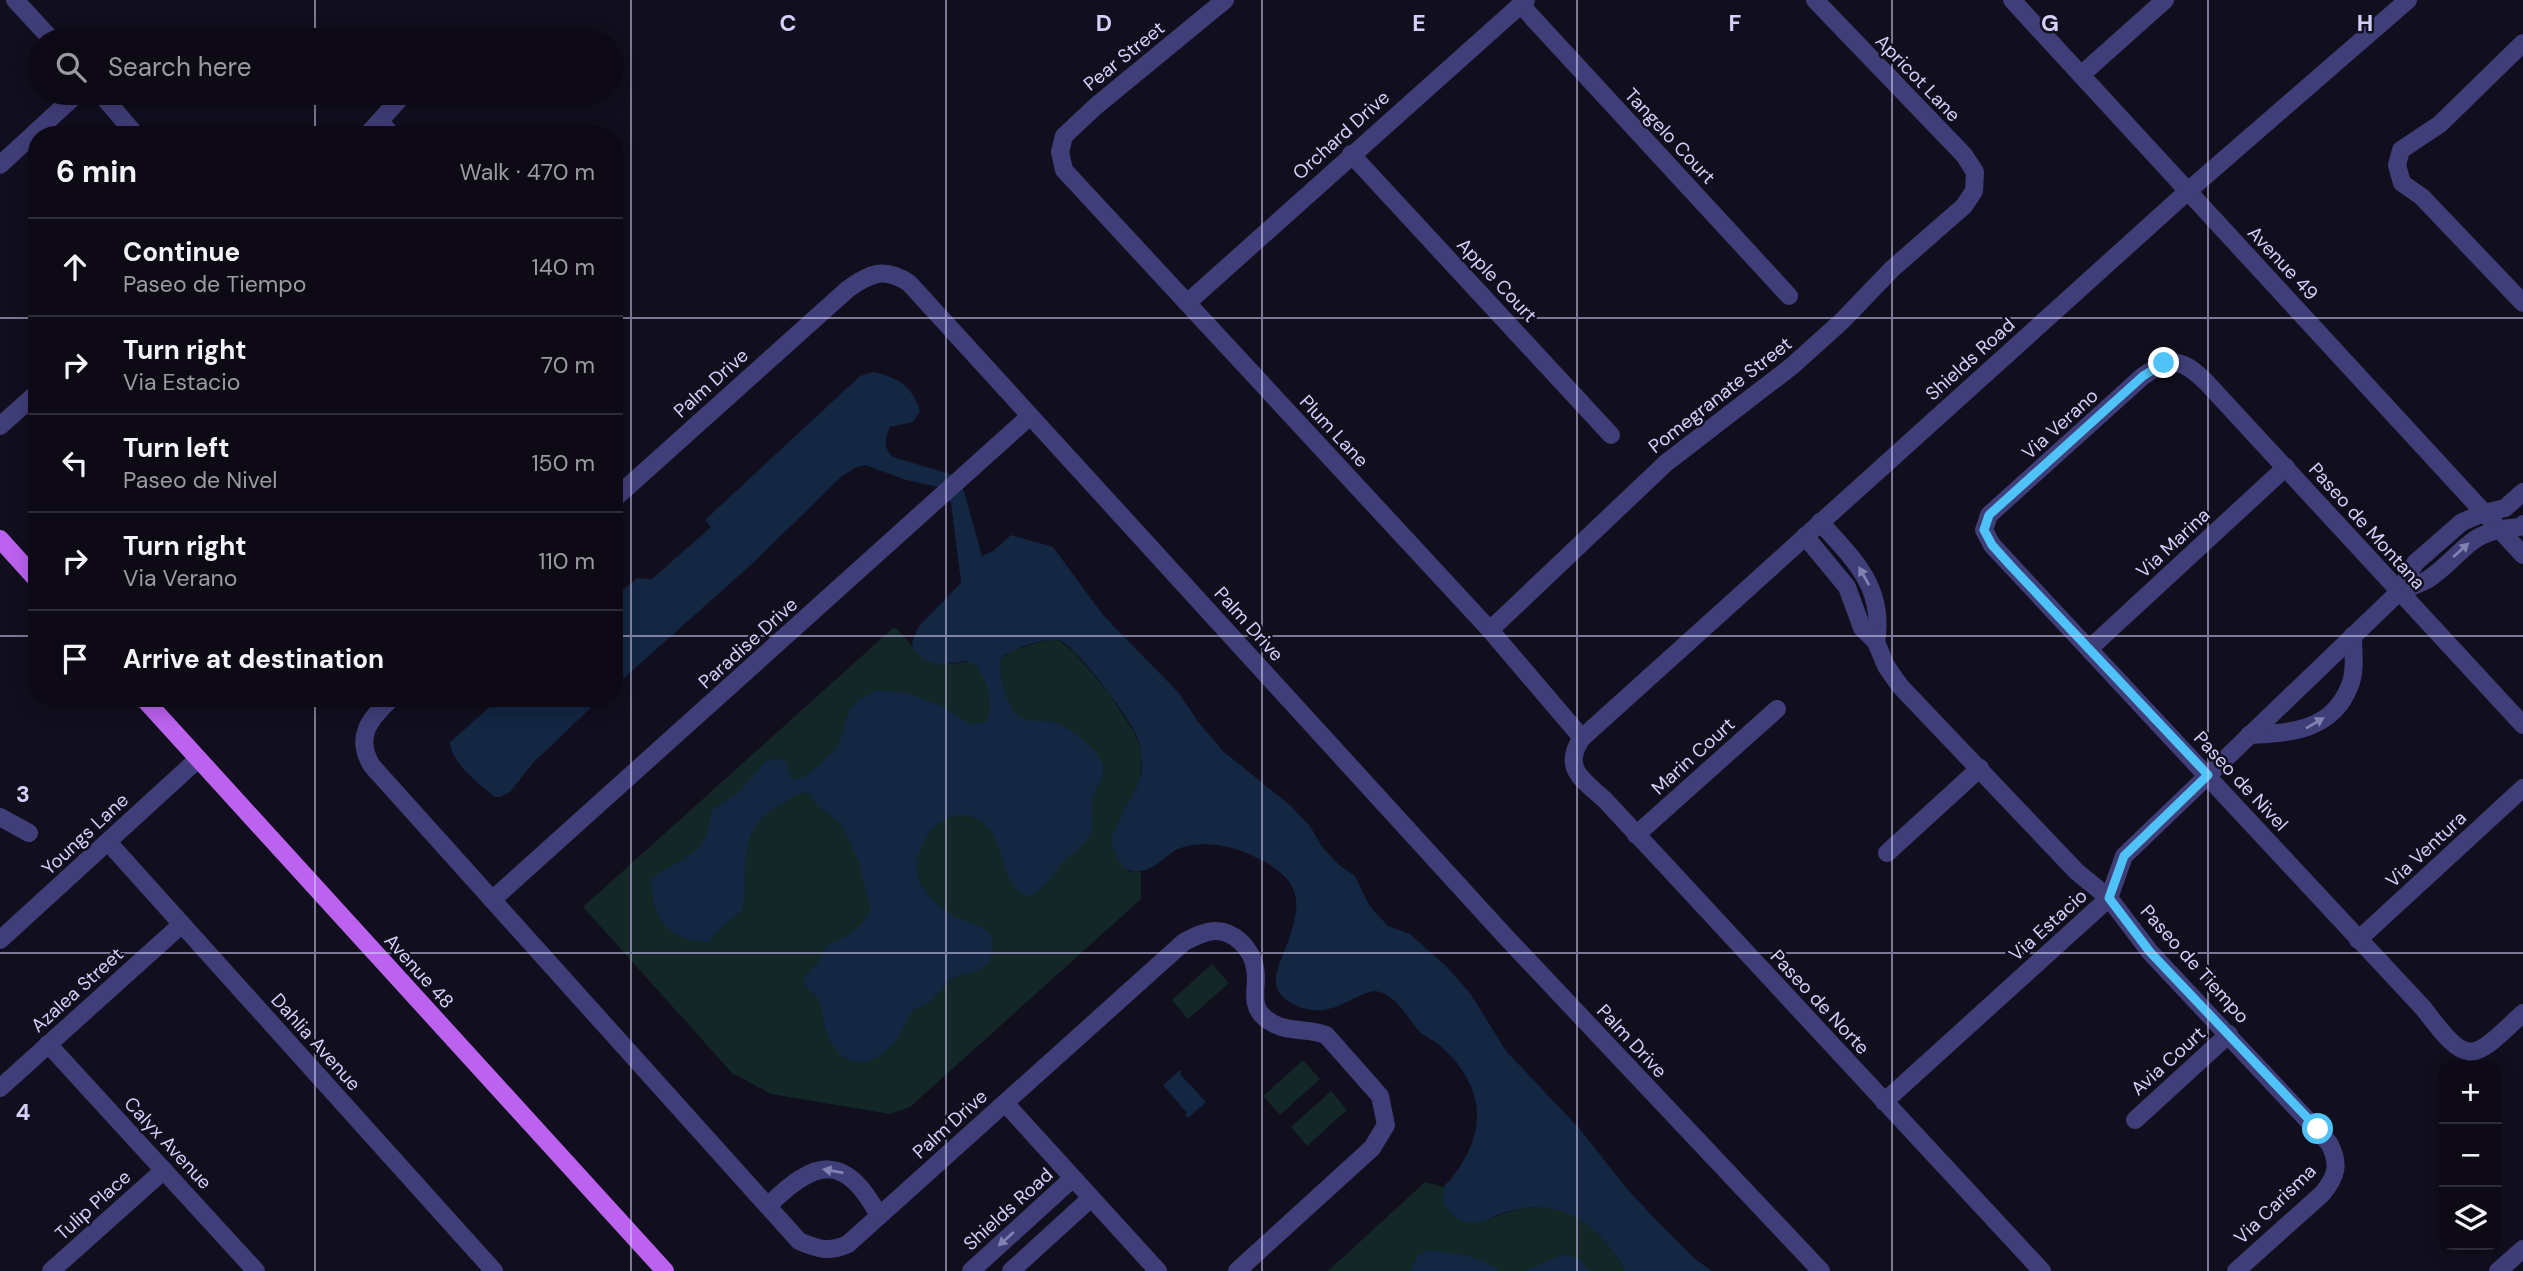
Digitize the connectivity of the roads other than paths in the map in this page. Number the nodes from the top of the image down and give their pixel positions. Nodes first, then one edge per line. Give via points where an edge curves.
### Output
1 (15, 0) edge
2 (1225, 0) edge
3 (1815, 0) edge
4 (2012, 0) edge
5 (2165, 0) edge
6 (2408, 0) edge
7 (1523, 2) edge
8 (41, 28) edge
9 (2523, 43) edge
10 (2081, 75) junction
11 (65, 105) edge
12 (110, 105) edge
13 (397, 105) edge
14 (42, 126) edge
15 (128, 126) edge
16 (383, 126) edge
17 (28, 139) edge
18 (1060, 152) joint
19 (1351, 154) junction
20 (0, 165) edge
21 (1974, 191) joint
22 (2188, 191) junction
23 (1788, 296) dead end
24 (1187, 303) junction
25 (2523, 303) edge
26 (2175, 361) joint
27 (28, 401) edge
28 (1030, 416) junction
29 (0, 426) edge
30 (1611, 435) dead end
31 (2286, 467) junction
32 (623, 491) edge
33 (2523, 492) edge
34 (2484, 513) junction
35 (1820, 523) junction
36 (2523, 524) edge
37 (2498, 528) junction
38 (1984, 530) joint
39 (1805, 536) junction
40 (0, 539) edge
41 (2523, 555) edge
42 (28, 570) edge
43 (2399, 592) junction
44 (1490, 630) junction
45 (2353, 635) junction
46 (1876, 642) junction
47 (2090, 649) junction
48 (151, 707) edge
49 (383, 707) edge
50 (1777, 709) dead end
51 (2523, 725) edge
52 (2249, 735) junction
53 (1582, 738) junction
54 (198, 759) junction
55 (1573, 760) joint
56 (1980, 768) junction
57 (2208, 775) junction
58 (2523, 788) edge
59 (0, 817) edge
60 (29, 833) dead end
61 (1636, 835) junction
62 (108, 842) junction
63 (1887, 853) dead end
64 (2109, 898) junction
65 (492, 900) junction
66 (182, 924) junction
67 (0, 940) edge
68 (2358, 940) junction
69 (2523, 1013) edge
70 (2229, 1034) junction
71 (48, 1044) junction
72 (0, 1088) edge
73 (1884, 1102) junction
74 (1005, 1103) junction
75 (2135, 1120) dead end
76 (2337, 1164) joint
77 (164, 1170) junction
78 (1073, 1178) junction
79 (1091, 1198) junction
80 (768, 1206) junction
81 (879, 1216) junction
82 (2523, 1249) edge
83 (51, 1271) edge
84 (256, 1271) edge
85 (494, 1271) edge
86 (665, 1271) edge
87 (971, 1271) edge
88 (1011, 1271) edge
89 (1158, 1271) edge
90 (1237, 1271) edge
91 (1821, 1271) edge
92 (2042, 1271) edge
93 (2236, 1271) edge
94 (2498, 1271) edge

1 - 8 street
2 - 18 street, Pear Street via 1079,121 1064,136
3 - 21 street, Apricot Lane via 1964,155 1975,172
4 - 10 street, Avenue 49
5 - 10 street
6 - 22 street, Shields Road
7 - 19 street, Orchard Drive
7 - 23 street, Tangelo Court
9 - 25 street via 2440,124 2401,150 2397,164 2402,183 2422,197
10 - 22 street, Avenue 49
11 - 14 street
12 - 15 street
13 - 16 street
17 - 20 street
18 - 24 street, Plum Lane via 1064,170
19 - 24 street, Orchard Drive
19 - 30 street, Apple Court
21 - 44 street, Pomegranate Street via 1964,206 1892,269 1842,321 1792,366 1666,463
22 - 34 street, Avenue 49
22 - 35 street, Shields Road
24 - 44 street, Plum Lane
26 - 31 street, Paseo de Montana via 2207,383
26 - 38 street, Via Verano via 2143,376 1989,515
27 - 29 street
28 - 32 street, Palm Drive via 909,283 880,272 848,289
28 - 65 street, Paradise Drive
28 - 91 street, Palm Drive via 1504,935
31 - 43 street, Paseo de Montana
31 - 47 street, Via Marina
33 - 34 street, Via Estacio via 2505,508
34 - 37 street, Avenue 49
34 - 43 street, Via Estacio via 2462,522 2415,563
35 - 39 street, Shields Road
46 -> 35 street, Paseo de Tiempo via 1876,600 1868,582
36 - 37 street, Via Estacio
37 - 41 street, Avenue 49
43 -> 37 street, Via Estacio via 2428,579 2473,540
38 - 47 street, Paseo de Nivel via 1992,545
39 - 46 street, Paseo de Tiempo via 1847,587 1862,628
39 - 53 street, Shields Road
40 - 42 main road
43 - 45 street, Via Estacio
43 - 51 street, Paseo de Montana
44 - 53 street, Plum Lane
45 - 52 street, Via Estacio
52 -> 45 street via 2301,731 2332,711 2350,684
46 - 56 street, Paseo de Tiempo via 1900,686
47 - 57 street, Paseo de Nivel
48 - 54 main road, Avenue 48
49 - 65 street, Palm Drive via 366,731 365,756
50 - 61 street, Marin Court
52 - 57 street, Via Estacio
53 - 55 street, Shields Road
54 - 62 street, Youngs Lane
54 - 86 main road, Avenue 48
55 - 61 street, Paseo de Norte via 1583,780
56 - 63 street
56 - 64 street, Paseo de Tiempo via 2077,872
57 - 64 street, Via Estacio via 2124,856
57 - 68 street, Paseo de Nivel
58 - 68 street, Via Ventura
59 - 60 street
61 - 73 street, Paseo de Norte
62 - 66 street, Dahlia Avenue
62 - 67 street, Youngs Lane
64 - 70 street, Paseo de Tiempo via 2150,952
64 - 73 street, Via Estacio
65 - 80 street, Palm Drive
66 - 71 street, Azalea Street
66 - 85 street, Dahlia Avenue
68 - 69 street, Paseo de Nivel via 2459,1049 2473,1052 2491,1044
70 - 75 street, Avia Court
70 - 76 street, Paseo de Tiempo via 2329,1143
71 - 72 street, Azalea Street
71 - 77 street, Calyx Avenue
73 - 92 street, Paseo de Norte
74 - 78 street
74 - 81 street, Palm Drive
74 - 90 street, Palm Drive via 1184,942 1216,931 1241,941 1255,967 1254,1002 1259,1011 1275,1025 1326,1035 1380,1096 1386,1125 1373,1148
76 - 93 street, Via Carisma via 2322,1194
77 - 83 street, Tulip Place
77 - 84 street, Calyx Avenue
78 - 79 street
78 -> 87 street, Shields Road
79 - 88 street
79 - 89 street
80 - 81 street, Palm Drive via 799,1241 821,1250 848,1244
81 -> 80 street via 858,1185 832,1169 802,1176
82 - 94 street

